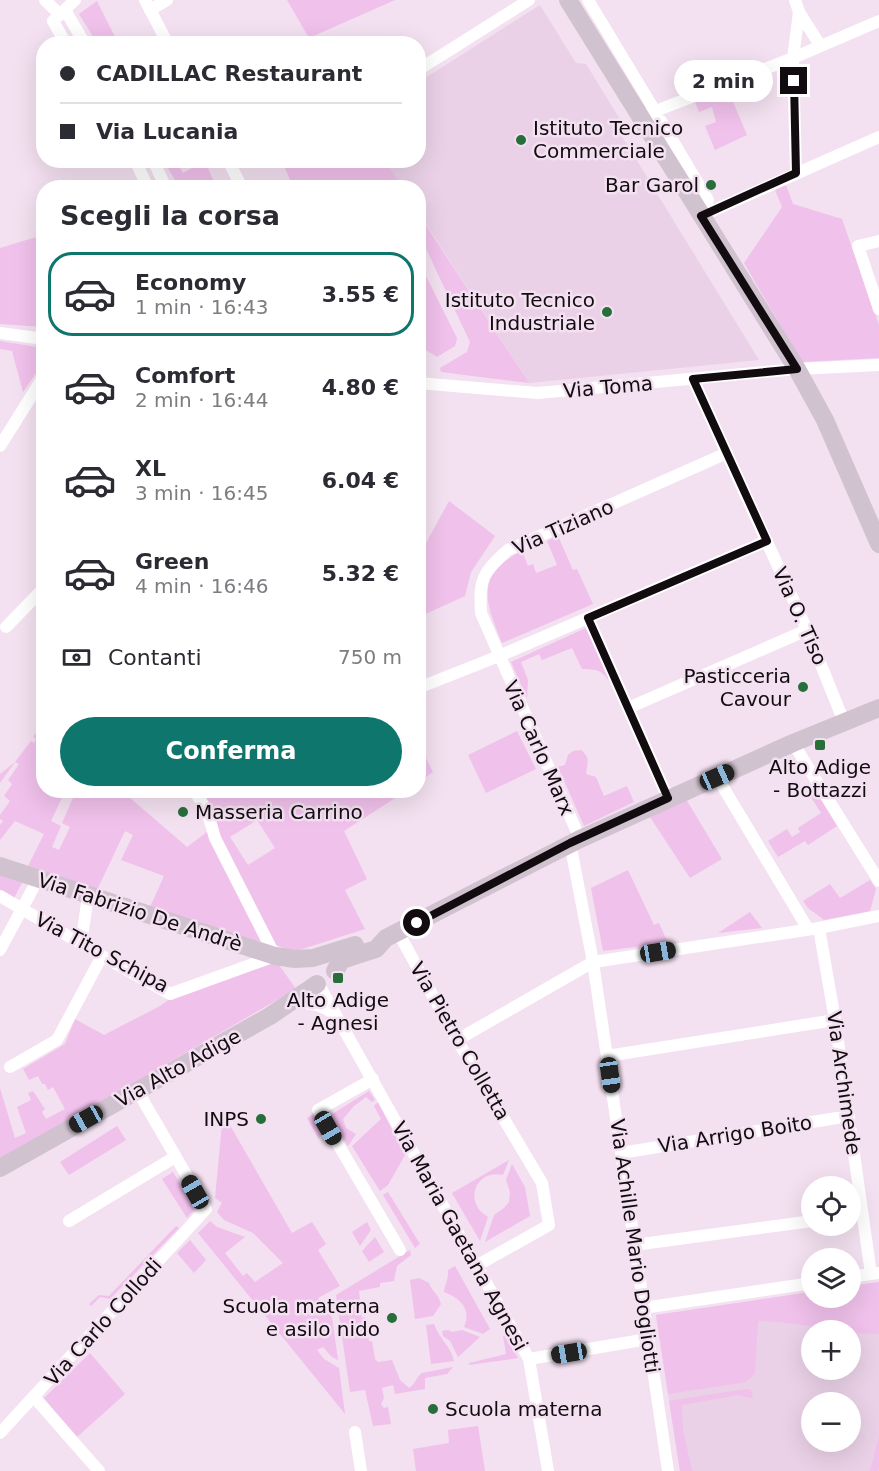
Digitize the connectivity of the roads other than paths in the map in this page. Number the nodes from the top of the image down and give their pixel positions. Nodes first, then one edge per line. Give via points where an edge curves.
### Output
1 (45, 0) edge
2 (75, 0) edge
3 (166, 0) edge
4 (529, 0) edge
5 (568, 0) edge
6 (588, 0) edge
7 (147, 5) edge
8 (797, 6) edge
9 (62, 12) junction
10 (879, 21) edge
11 (61, 36) edge
12 (79, 36) edge
13 (164, 36) edge
14 (820, 45) junction
15 (793, 58) junction
16 (426, 65) edge
17 (647, 118) junction
18 (879, 137) edge
19 (796, 173) junction
20 (698, 211) junction
21 (879, 241) edge
22 (879, 309) edge
23 (0, 333) edge
24 (36, 338) edge
25 (879, 365) edge
26 (797, 369) junction
27 (693, 379) junction
28 (426, 384) edge
29 (36, 389) edge
30 (0, 446) edge
31 (727, 453) junction
32 (767, 541) junction
33 (879, 544) edge
34 (36, 596) edge
35 (588, 618) junction
36 (6, 627) dead end
37 (807, 630) junction
38 (499, 657) junction
39 (426, 685) edge
40 (628, 708) junction
41 (879, 708) edge
42 (844, 722) junction
43 (793, 743) junction
44 (717, 777) junction
45 (199, 798) edge
46 (668, 798) junction
47 (575, 841) junction
48 (0, 866) edge
49 (38, 879) junction
50 (879, 882) edge
51 (0, 896) edge
52 (88, 896) junction
53 (22, 909) junction
54 (879, 916) edge
55 (813, 928) junction
56 (392, 935) junction
57 (81, 944) junction
58 (0, 950) edge
59 (102, 956) junction
60 (278, 956) junction
61 (593, 962) junction
62 (319, 972) junction
63 (293, 1002) junction
64 (335, 1014) junction
65 (835, 1020) junction
66 (457, 1040) junction
67 (607, 1056) junction
68 (10, 1066) dead end
69 (373, 1079) junction
70 (137, 1090) junction
71 (849, 1116) junction
72 (621, 1153) junction
73 (175, 1157) junction
74 (0, 1168) edge
75 (853, 1176) edge
76 (69, 1221) dead end
77 (801, 1222) edge
78 (861, 1230) edge
79 (634, 1245) junction
80 (400, 1250) dead end
81 (478, 1265) junction
82 (875, 1273) edge
83 (801, 1285) edge
84 (644, 1308) junction
85 (648, 1340) junction
86 (529, 1359) junction
87 (34, 1397) junction
88 (355, 1432) dead end
89 (0, 1433) edge
90 (99, 1471) edge
91 (362, 1471) edge
92 (548, 1471) edge
93 (668, 1471) edge

1 - 9 street
2 - 9 street
3 - 7 street
4 - 16 street
5 - 17 street
6 - 17 street
7 - 13 street
8 - 14 street
8 - 15 street
9 - 11 street via 53,21
9 - 12 street
10 - 14 street
14 - 15 street
15 - 17 street
15 - 19 street
17 - 20 street
18 - 19 street
19 - 20 street
20 - 26 street
21 - 22 street via 858,246
23 - 24 street
25 - 26 street, Via Toma
26 - 27 street, Via Toma
26 - 33 street via 825,420
27 - 28 street, Via Toma via 537,393
27 - 31 street, Via O. Tiso
29 - 30 street
31 - 32 street, Via O. Tiso
31 - 38 street, Via Tiziano via 508,550 500,557 482,579 480,594 481,613
32 - 35 street
32 - 37 street, Via O. Tiso
34 - 36 street
35 - 38 street
35 - 40 street
37 - 40 street
37 - 42 street, Via O. Tiso
38 - 39 street
38 - 47 street, Via Carlo Marx
40 - 46 street
41 - 42 street, Via Alto Adige
42 - 43 street, Via Alto Adige
43 - 44 street, Via Alto Adige
43 - 50 street
44 - 46 street, Via Alto Adige
44 - 55 street
45 - 60 street via 215,838
46 - 47 street, Via Alto Adige
47 - 56 street, Via Alto Adige
47 - 61 street, Via Achille Mario Dogliotti
48 - 49 street, Via Fabrizio De Andrè
49 - 52 street, Via Fabrizio De Andrè
49 - 53 street
51 - 53 street, Via Tito Schipa
52 - 57 street
52 - 60 street, Via Fabrizio De Andrè
53 - 57 street, Via Tito Schipa
53 - 58 street
54 - 55 street
55 - 61 street
55 - 65 street, Via Archimede
56 - 62 street, Via Alto Adige via 376,949
56 - 66 street, Via Pietro Colletta
57 - 59 street, Via Tito Schipa
59 - 60 street, Via Tito Schipa via 170,994
59 - 68 street via 57,1040
60 - 62 street, Via Fabrizio De Andrè
61 - 66 street
61 - 67 street, Via Achille Mario Dogliotti
62 - 63 street, Via Alto Adige
62 - 64 street, Via Maria Gaetana Agnesi
62 - 64 street, Via Maria Gaetana Agnesi via 330,986
63 - 64 street via 313,1003
63 - 70 street, Via Alto Adige
64 - 69 street, Via Maria Gaetana Agnesi
65 - 67 street
65 - 71 street, Via Archimede
66 - 81 street, Via Pietro Colletta via 542,1183 549,1225
67 - 72 street, Via Achille Mario Dogliotti
69 - 80 street via 318,1110
69 - 81 street, Via Maria Gaetana Agnesi
70 - 73 street
70 - 74 street, Via Alto Adige
71 - 72 street, Via Arrigo Boito
71 - 75 street, Via Archimede
72 - 79 street, Via Achille Mario Dogliotti
73 - 76 street
73 - 87 street, Via Carlo Collodi via 206,1209
77 - 79 street
78 - 82 street, Via Archimede
79 - 84 street, Via Achille Mario Dogliotti
81 - 86 street, Via Maria Gaetana Agnesi
83 - 84 street
84 - 85 street, Via Achille Mario Dogliotti
85 - 86 street
85 - 93 street, Via Achille Mario Dogliotti
86 - 92 street, Via Maria Gaetana Agnesi
87 - 89 street, Via Carlo Collodi
87 - 90 street
88 - 91 street

